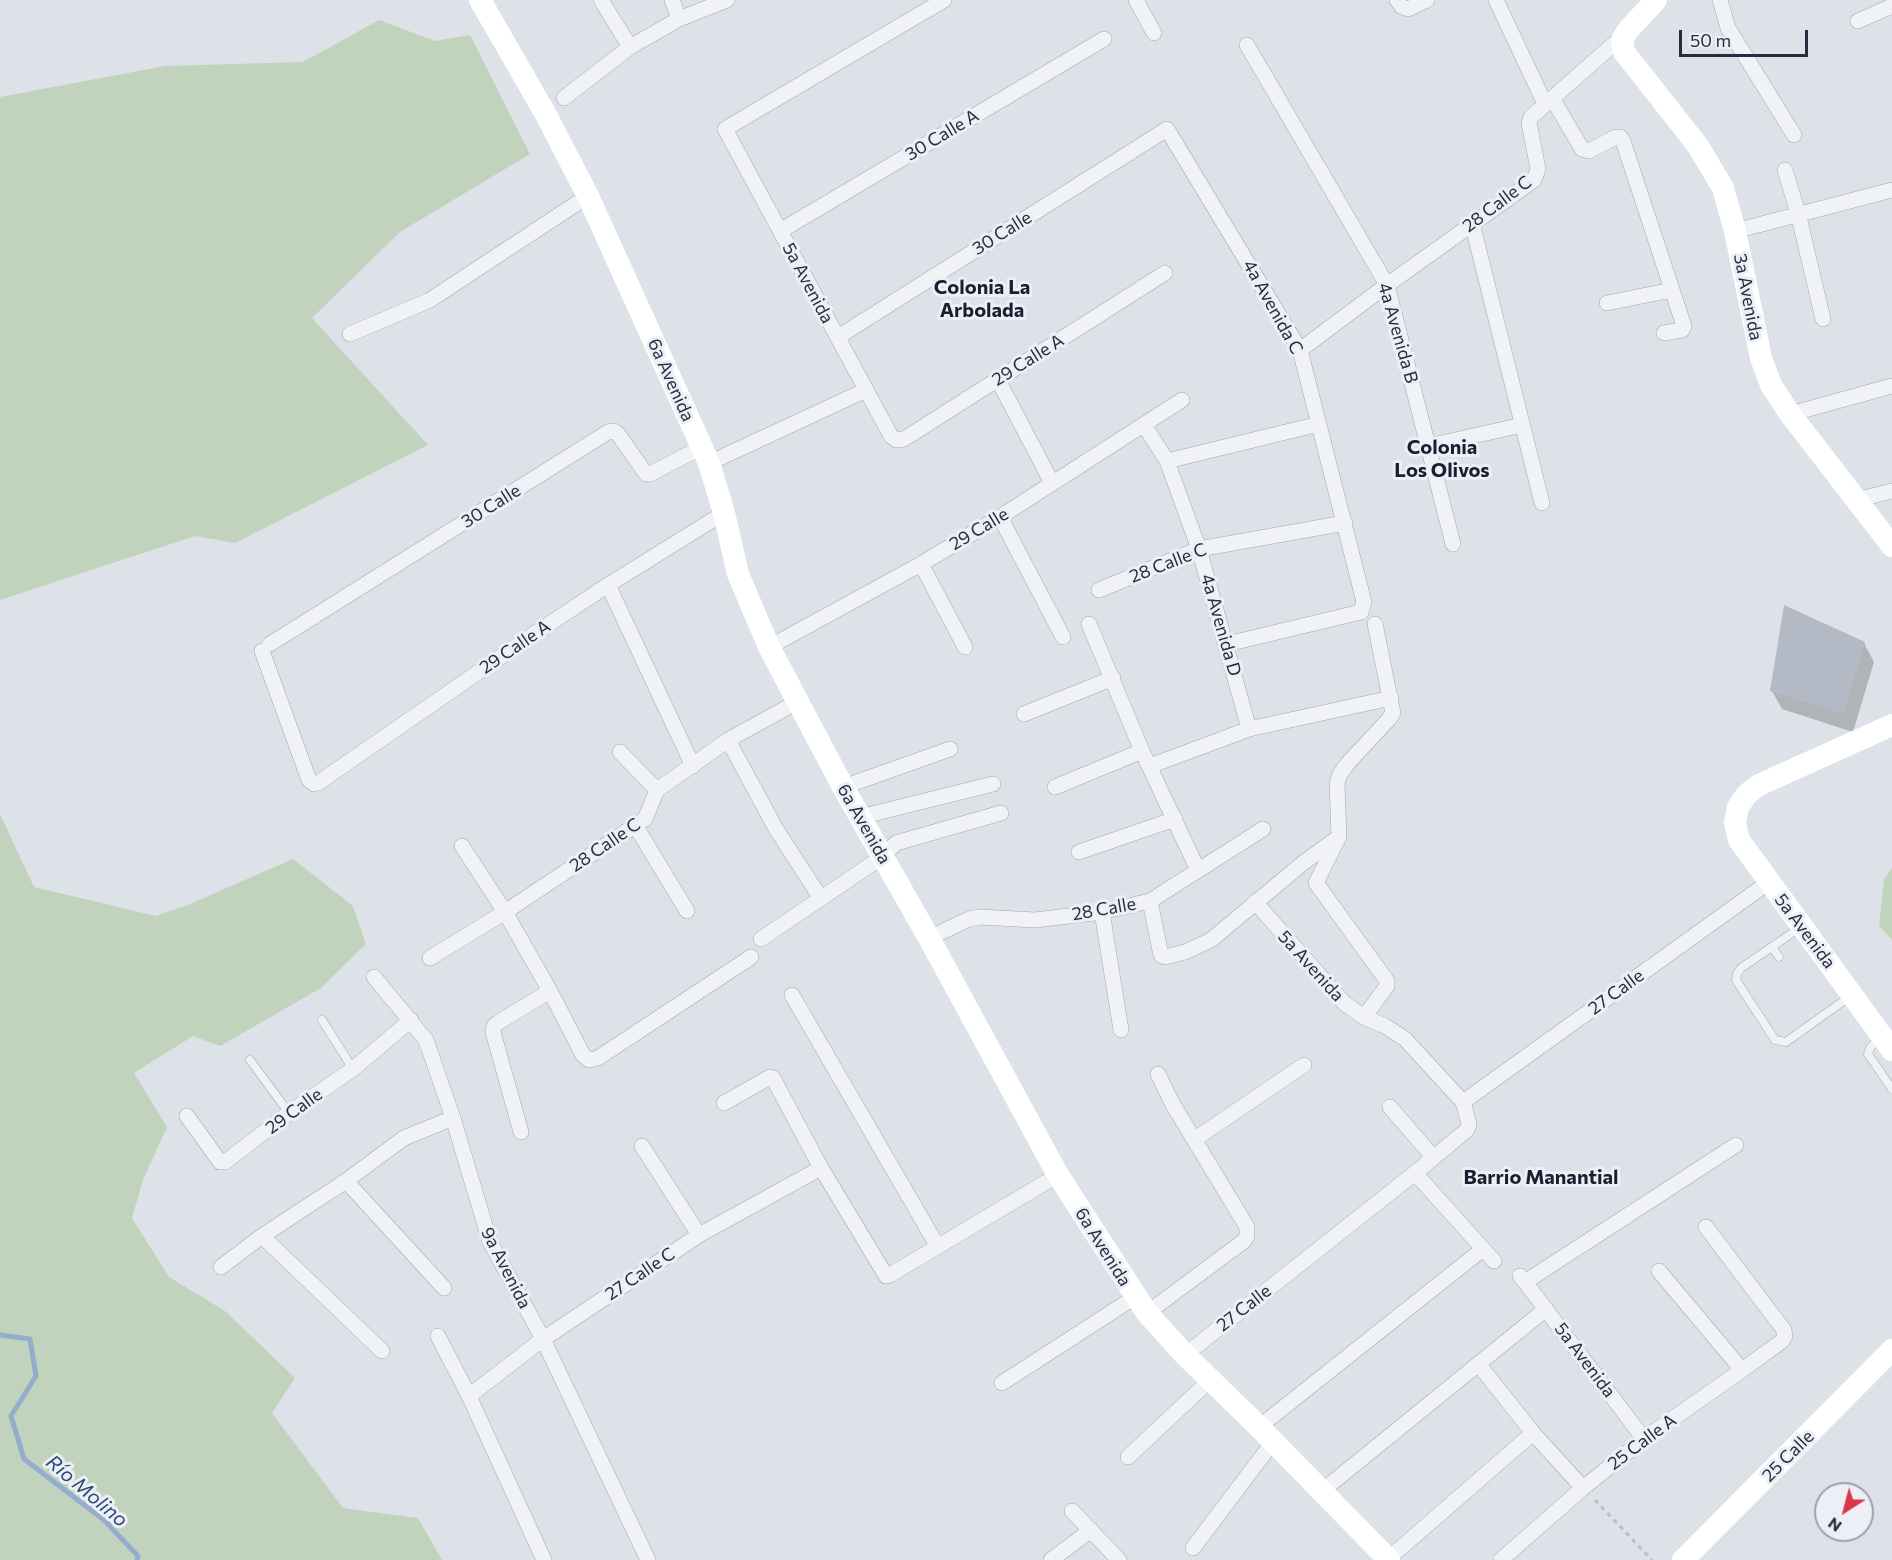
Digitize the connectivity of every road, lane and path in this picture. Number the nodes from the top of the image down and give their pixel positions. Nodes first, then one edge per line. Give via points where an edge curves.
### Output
1 (480, 0) edge
2 (601, 0) edge
3 (672, 0) edge
4 (728, 0) edge
5 (945, 0) edge
6 (1136, 0) edge
7 (1396, 0) edge
8 (1427, 0) edge
9 (1496, 0) edge
10 (1656, 0) edge
11 (1720, 0) edge
12 (1892, 6) edge
13 (679, 19) junction
14 (1858, 21) dead end
15 (1154, 33) dead end
16 (1104, 39) dead end
17 (1622, 39) junction
18 (1247, 45) dead end
19 (630, 47) junction
20 (564, 98) dead end
21 (1549, 101) junction
22 (1167, 129) joint
23 (1794, 135) dead end
24 (1785, 170) dead end
25 (1892, 190) edge
26 (588, 196) junction
27 (1798, 213) junction
28 (1473, 223) junction
29 (780, 231) junction
30 (1735, 231) junction
31 (1165, 273) dead end
32 (1387, 285) junction
33 (1672, 290) junction
34 (1607, 303) dead end
35 (1823, 319) dead end
36 (1664, 333) dead end
37 (350, 334) dead end
38 (838, 338) junction
39 (1300, 350) junction
40 (998, 380) junction
41 (1892, 386) edge
42 (866, 390) junction
43 (1182, 400) dead end
44 (1790, 414) junction
45 (1318, 424) junction
46 (1144, 425) junction
47 (1522, 425) junction
48 (891, 436) joint
49 (1429, 446) junction
50 (705, 455) junction
51 (1167, 461) junction
52 (1052, 483) junction
53 (1892, 491) edge
54 (1856, 500) junction
55 (1542, 504) dead end
56 (724, 513) junction
57 (1000, 517) junction
58 (1345, 523) junction
59 (1453, 544) dead end
60 (1892, 546) edge
61 (1199, 549) junction
62 (921, 564) junction
63 (608, 585) junction
64 (1099, 590) dead end
65 (1089, 624) dead end
66 (1375, 624) dead end
67 (1063, 637) dead end
68 (1227, 644) junction
69 (769, 647) junction
70 (965, 647) dead end
71 (1113, 678) junction
72 (1391, 698) junction
73 (797, 702) junction
74 (1024, 714) dead end
75 (1892, 725) edge
76 (1249, 729) junction
77 (728, 740) junction
78 (950, 749) dead end
79 (1142, 751) junction
80 (620, 752) dead end
81 (693, 766) junction
82 (1150, 766) junction
83 (309, 780) joint
84 (993, 784) dead end
85 (843, 787) junction
86 (1055, 787) dead end
87 (657, 790) junction
88 (1001, 813) dead end
89 (860, 817) junction
90 (1175, 819) junction
91 (635, 825) junction
92 (1263, 829) dead end
93 (1338, 837) junction
94 (462, 846) dead end
95 (1079, 852) dead end
96 (882, 857) junction
97 (1198, 870) junction
98 (1769, 882) junction
99 (820, 897) junction
100 (1150, 901) junction
101 (1255, 902) junction
102 (505, 912) junction
103 (687, 912) dead end
104 (1101, 912) junction
105 (1802, 926) junction
106 (929, 938) junction
107 (760, 939) dead end
108 (1772, 947) junction
109 (751, 957) dead end
110 (1779, 957) dead end
111 (430, 958) dead end
112 (374, 977) dead end
113 (550, 991) junction
114 (1852, 994) junction
115 (792, 995) dead end
116 (1817, 1009) dead end
117 (1364, 1017) junction
118 (1822, 1017) junction
119 (322, 1020) dead end
120 (411, 1020) junction
121 (1121, 1030) dead end
122 (1887, 1042) edge
123 (250, 1060) dead end
124 (1304, 1065) dead end
125 (352, 1069) junction
126 (1158, 1074) dead end
127 (1892, 1089) edge
128 (1463, 1102) junction
129 (724, 1103) dead end
130 (1390, 1107) dead end
131 (289, 1113) junction
132 (187, 1116) dead end
133 (453, 1118) junction
134 (1469, 1124) joint
135 (521, 1132) dead end
136 (1195, 1139) junction
137 (1736, 1145) dead end
138 (642, 1146) dead end
139 (1433, 1157) junction
140 (821, 1168) junction
141 (1415, 1173) junction
142 (1058, 1175) junction
143 (346, 1181) junction
144 (1706, 1227) dead end
145 (699, 1235) junction
146 (262, 1236) junction
147 (938, 1247) junction
148 (1483, 1249) junction
149 (1494, 1261) dead end
150 (221, 1267) dead end
151 (1659, 1271) dead end
152 (444, 1288) dead end
153 (1141, 1305) junction
154 (1546, 1309) junction
155 (438, 1336) dead end
156 (543, 1339) junction
157 (1892, 1350) edge
158 (382, 1351) dead end
159 (1185, 1355) junction
160 (1479, 1365) junction
161 (1742, 1370) junction
162 (1210, 1380) junction
163 (1002, 1383) dead end
164 (469, 1396) junction
165 (1533, 1433) junction
166 (1266, 1435) junction
167 (1644, 1439) junction
168 (1128, 1456) dead end
169 (1583, 1488) junction
170 (1322, 1491) junction
171 (1072, 1511) dead end
172 (1091, 1530) junction
173 (1193, 1548) dead end
174 (544, 1560) edge
175 (648, 1560) edge
176 (1051, 1560) edge
177 (1119, 1560) edge
178 (1388, 1560) edge
179 (1501, 1560) edge
180 (1652, 1560) edge
181 (1683, 1560) edge

1 - 26 street, 6a Avenida
2 - 19 street
3 - 13 street
4 - 13 street
5 - 29 street, 5a Avenida via 725,129
6 - 15 street
7 - 8 street via 1408,9
9 - 21 street
10 - 17 street, 28 Calle C
11 - 23 street via 1728,28
12 - 14 street
13 - 19 street
16 - 29 street, 30 Calle A
17 - 21 street, 28 Calle C
17 - 30 street, 3a Avenida via 1624,52 1698,146 1723,188
18 - 32 street, 4a Avenida B
19 - 20 street
21 - 28 street, 28 Calle C via 1529,123 1538,169 1534,180
21 - 33 street via 1582,149 1589,151 1616,137 1623,141
22 - 38 street, 30 Calle
22 - 39 street, 4a Avenida C
24 - 27 street
25 - 27 street
26 - 37 street via 430,300
26 - 50 street, 6a Avenida
27 - 30 street
27 - 35 street
28 - 32 street, 28 Calle C
28 - 47 street
29 - 38 street, 5a Avenida
30 - 44 street, 3a Avenida via 1761,358
31 - 40 street, 29 Calle A
32 - 39 street, 28 Calle C
32 - 49 street, 4a Avenida B
33 - 34 street
33 - 36 street via 1684,326 1682,330
38 - 42 street, 5a Avenida
39 - 45 street, 4a Avenida C
40 - 48 street, 29 Calle A via 904,439
40 - 52 street
41 - 44 street
42 - 48 street, 5a Avenida
42 - 50 street, 30 Calle
43 - 46 street, 29 Calle
44 - 54 street, 3a Avenida
45 - 51 street
45 - 58 street, 4a Avenida C
46 - 51 street, 4a Avenida D
46 - 52 street, 29 Calle
47 - 49 street
47 - 55 street
49 - 59 street, 4a Avenida B
50 - 56 street, 6a Avenida
50 - 83 street, 30 Calle via 645,474 618,434 608,432 266,647
51 - 61 street, 4a Avenida D
52 - 57 street, 29 Calle
53 - 54 street
54 - 60 street, 3a Avenida
56 - 63 street, 29 Calle A
56 - 69 street, 6a Avenida via 738,574
57 - 62 street, 29 Calle
57 - 67 street
58 - 61 street, 28 Calle C
58 - 68 street, 4a Avenida C via 1364,602 1361,612
61 - 64 street, 28 Calle C
61 - 68 street, 4a Avenida D
62 - 69 street, 29 Calle
62 - 70 street
63 - 81 street
63 - 83 street, 29 Calle A via 318,783
65 - 71 street
66 - 72 street
68 - 76 street, 4a Avenida D
69 - 73 street, 6a Avenida
71 - 74 street
71 - 79 street
72 - 76 street
72 - 93 street via 1393,713 1389,720 1340,774
73 - 77 street
73 - 85 street, 6a Avenida
75 - 98 street, 5a Avenida via 1747,794 1738,807 1735,823 1739,840
76 - 82 street
77 - 81 street
77 - 99 street
78 - 85 street
79 - 82 street
79 - 86 street
80 - 87 street
81 - 87 street
82 - 90 street
84 - 89 street
85 - 89 street, 6a Avenida
87 - 91 street, 28 Calle C via 648,815
88 - 96 street via 896,843
89 - 96 street, 6a Avenida
90 - 95 street
90 - 97 street
91 - 102 street, 28 Calle C
91 - 103 street
92 - 97 street, 28 Calle
93 - 101 street
93 - 117 street via 1316,883 1385,977 1387,986
94 - 102 street
96 - 99 street
96 - 106 street, 6a Avenida
97 - 100 street, 28 Calle
98 - 105 street, 5a Avenida
98 - 128 street, 27 Calle
99 - 107 street
100 - 101 street via 1161,955 1165,957 1204,944
100 - 104 street, 28 Calle
101 - 117 street, 5a Avenida via 1344,1003
102 - 111 street, 28 Calle C
102 - 113 street
104 - 106 street, 28 Calle via 1035,920 980,917
104 - 121 street
105 - 108 lane
105 - 114 street, 5a Avenida
106 - 142 street, 6a Avenida
108 - 110 lane
108 - 118 lane via 1742,968 1736,980 1775,1040 1786,1042
109 - 113 street via 598,1058 589,1060
112 - 120 street, 9a Avenida
113 - 135 street via 494,1026
114 - 118 lane
114 - 122 street, 5a Avenida
115 - 147 street
116 - 118 lane
117 - 128 street, 5a Avenida via 1405,1039
119 - 125 lane
120 - 125 street, 29 Calle
120 - 133 street, 9a Avenida via 426,1040
122 - 127 lane via 1870,1047 1868,1054
123 - 131 lane
124 - 136 street
125 - 131 street, 29 Calle
126 - 136 street
128 - 134 street, 5a Avenida
129 - 140 street via 773,1078
130 - 139 street
131 - 132 street, 29 Calle via 225,1162 220,1162
133 - 143 street via 409,1135
133 - 156 street, 9a Avenida via 490,1242
134 - 139 street, 27 Calle via 1467,1130
136 - 153 street via 1247,1227 1247,1236
137 - 154 street, 5a Avenida via 1523,1279
138 - 145 street
139 - 141 street, 27 Calle
140 - 145 street, 27 Calle C
140 - 147 street via 886,1276
141 - 148 street
141 - 159 street, 27 Calle
142 - 147 street
142 - 153 street, 6a Avenida
143 - 146 street
143 - 152 street
144 - 161 street, 25 Calle A via 1784,1330 1782,1341
145 - 156 street, 27 Calle C
146 - 150 street
146 - 158 street
148 - 149 street
148 - 166 street
151 - 161 street
153 - 159 street, 6a Avenida
153 - 163 street
154 - 160 street
154 - 167 street, 5a Avenida
155 - 164 street
156 - 164 street, 27 Calle C
156 - 175 street, 9a Avenida
157 - 181 street, 25 Calle
159 - 162 street, 6a Avenida
160 - 165 street
160 - 170 street
161 - 167 street, 25 Calle A
162 - 166 street, 6a Avenida
162 - 168 street
164 - 174 street
165 - 169 street
165 - 178 street
166 - 170 street, 6a Avenida
166 - 173 street
167 - 169 street, 25 Calle A
169 - 179 street, 25 Calle A
169 - 180 path
170 - 178 street, 6a Avenida
171 - 172 street
172 - 176 street
172 - 177 street

